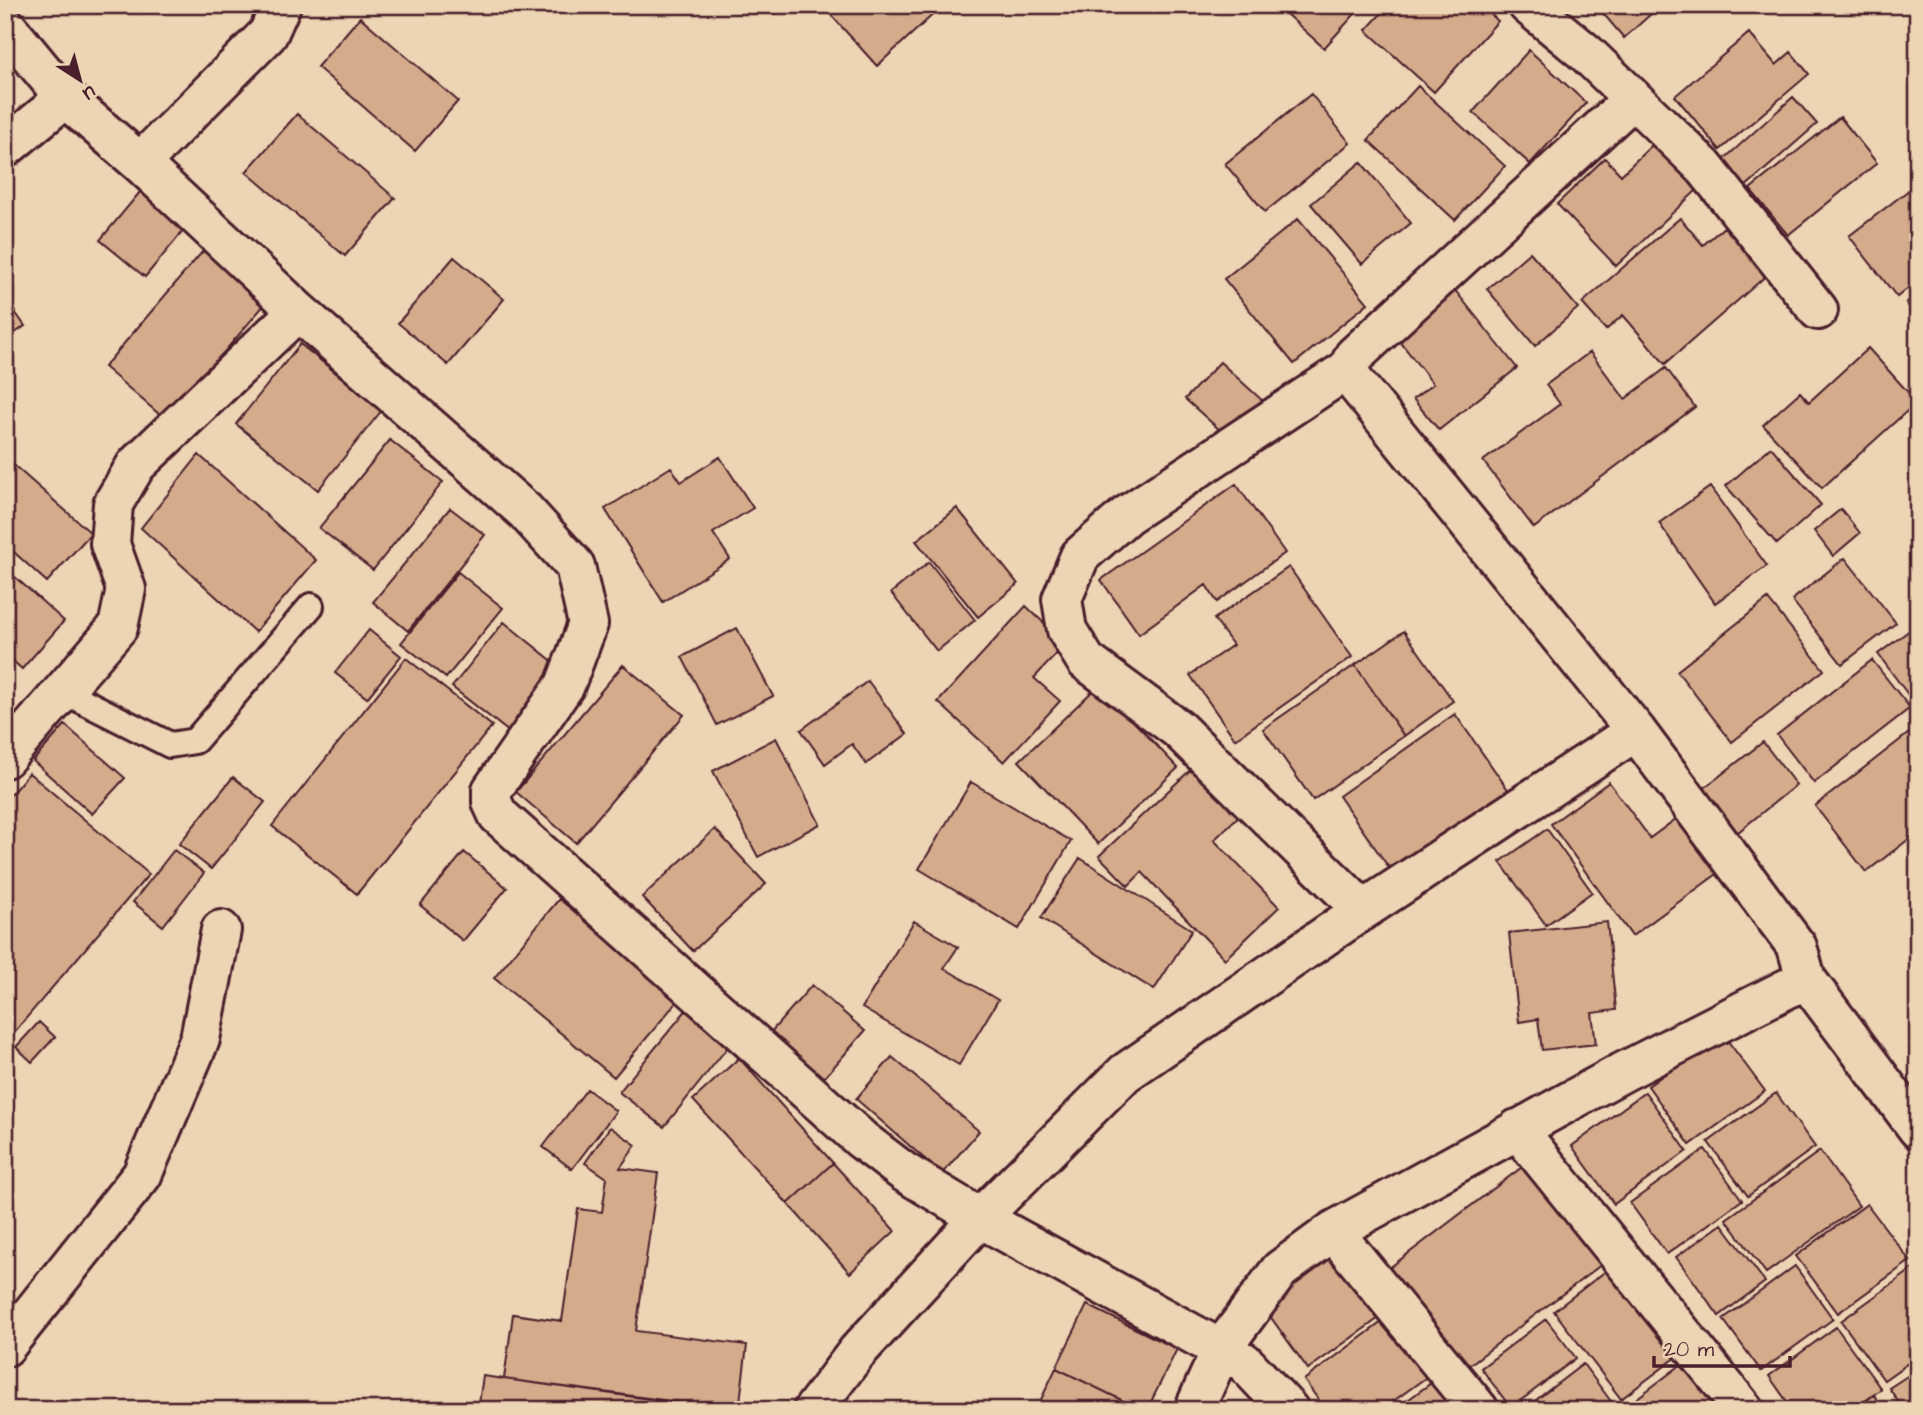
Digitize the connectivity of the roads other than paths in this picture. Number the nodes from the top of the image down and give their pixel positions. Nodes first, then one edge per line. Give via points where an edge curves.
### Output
1 (281, 5) edge
2 (1528, 5) edge
3 (5, 25) edge
4 (65, 98) junction
5 (1633, 99) junction
6 (5, 148) edge
7 (140, 163) junction
8 (1818, 310) dead end
9 (298, 311) junction
10 (1348, 369) junction
11 (311, 606) dead end
12 (63, 691) junction
13 (1636, 732) junction
14 (5, 758) edge
15 (1363, 910) junction
16 (221, 930) dead end
17 (1806, 979) junction
18 (1517, 1129) junction
19 (1918, 1129) edge
20 (980, 1218) junction
21 (1333, 1231) junction
22 (5, 1347) edge
23 (1222, 1348) junction
24 (813, 1410) edge
25 (1195, 1410) edge
26 (1289, 1410) edge
27 (1479, 1410) edge
28 (1744, 1410) edge

1 - 7 street via 268,34
2 - 5 street
3 - 4 street
4 - 6 street
4 - 7 street
5 - 8 street via 1704,167
5 - 10 street via 1354,356
7 - 9 street
9 - 12 street via 136,466 113,504 110,544 126,589 118,626
9 - 20 street via 525,511 575,566 588,624 565,685 492,790 498,815 862,1140 904,1172
10 - 13 street
10 - 15 street via 1127,515 1080,556 1062,599 1067,630 1086,661 1178,729
11 - 12 lane via 195,741 170,745
12 - 14 street
13 - 15 street
13 - 17 street via 1797,947
15 - 20 street via 1125,1073
16 - 22 street via 200,1039 142,1175
17 - 18 street
17 - 19 street
18 - 21 street
18 - 28 street
20 - 23 street
20 - 24 street via 857,1352
21 - 23 street via 1280,1270
21 - 27 street
23 - 25 street
23 - 26 street via 1244,1362

